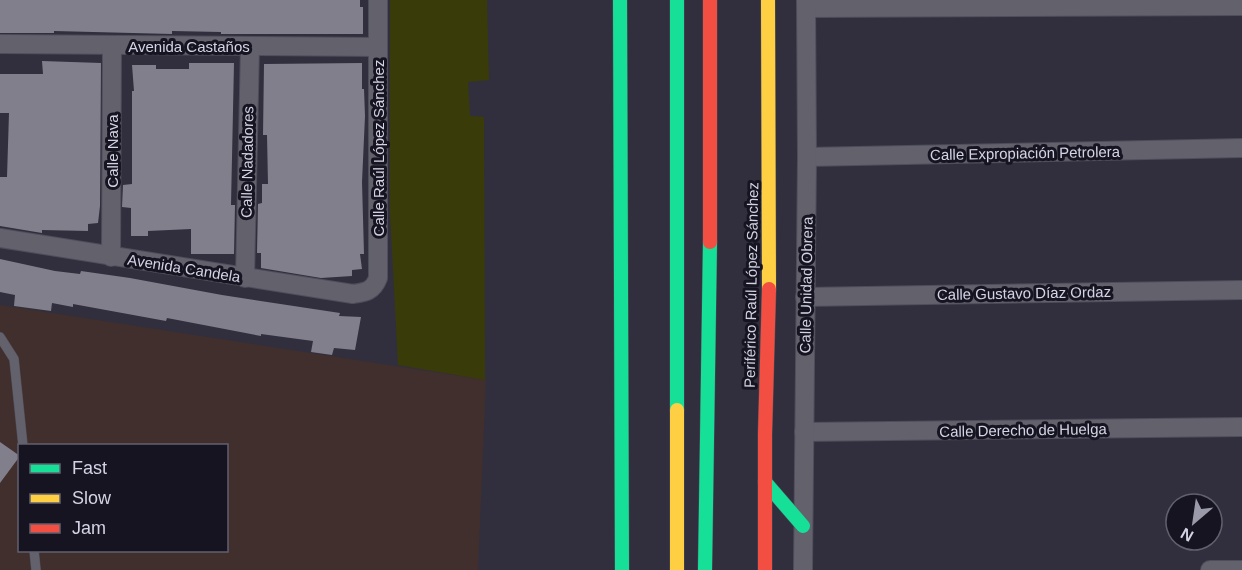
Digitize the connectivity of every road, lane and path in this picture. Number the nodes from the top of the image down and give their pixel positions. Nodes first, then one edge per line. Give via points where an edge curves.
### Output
1 (378, 0) edge
2 (620, 0) edge
3 (677, 0) edge
4 (710, 0) edge
5 (768, 0) edge
6 (806, 4) edge
7 (1242, 6) edge
8 (0, 44) edge
9 (112, 45) junction
10 (250, 46) junction
11 (378, 47) junction
12 (1242, 148) edge
13 (807, 157) junction
14 (0, 238) edge
15 (111, 256) junction
16 (245, 278) junction
17 (1242, 290) edge
18 (368, 292) joint
19 (805, 297) junction
20 (0, 337) edge
21 (1242, 427) edge
22 (804, 432) junction
23 (23, 444) edge
24 (765, 482) junction
25 (803, 526) junction
26 (34, 552) edge
27 (36, 570) edge
28 (622, 570) edge
29 (677, 570) edge
30 (705, 570) edge
31 (765, 570) edge
32 (803, 570) edge
33 (1210, 570) edge
34 (1242, 570) edge

1 - 11 street, Calle Raúl López Sánchez
2 - 28 main road
3 - 29 main road
4 - 30 main road
5 - 24 main road, Periférico Raúl López Sánchez
6 - 7 street
6 - 13 street, Calle Unidad Obrera
8 - 9 street, Avenida Castaños
9 - 10 street, Avenida Castaños
9 - 15 street, Calle Nava
10 - 11 street, Avenida Castaños
10 - 16 street, Calle Nadadores
11 - 18 street, Calle Raúl López Sánchez via 378,278
12 - 13 street, Calle Expropiación Petrolera
13 - 19 street, Calle Unidad Obrera
14 - 15 street, Avenida Candela
15 - 16 street, Avenida Candela
16 - 18 street, Avenida Candela via 353,294
17 - 19 street, Calle Gustavo Díaz Ordaz
19 - 22 street, Calle Unidad Obrera
20 - 23 lane via 14,359
21 - 22 street, Calle Derecho de Huelga
22 - 25 street, Calle Unidad Obrera
24 - 25 main road
24 - 31 main road, Periférico Raúl López Sánchez
25 - 32 street, Calle Unidad Obrera
26 - 27 lane
33 - 34 street

